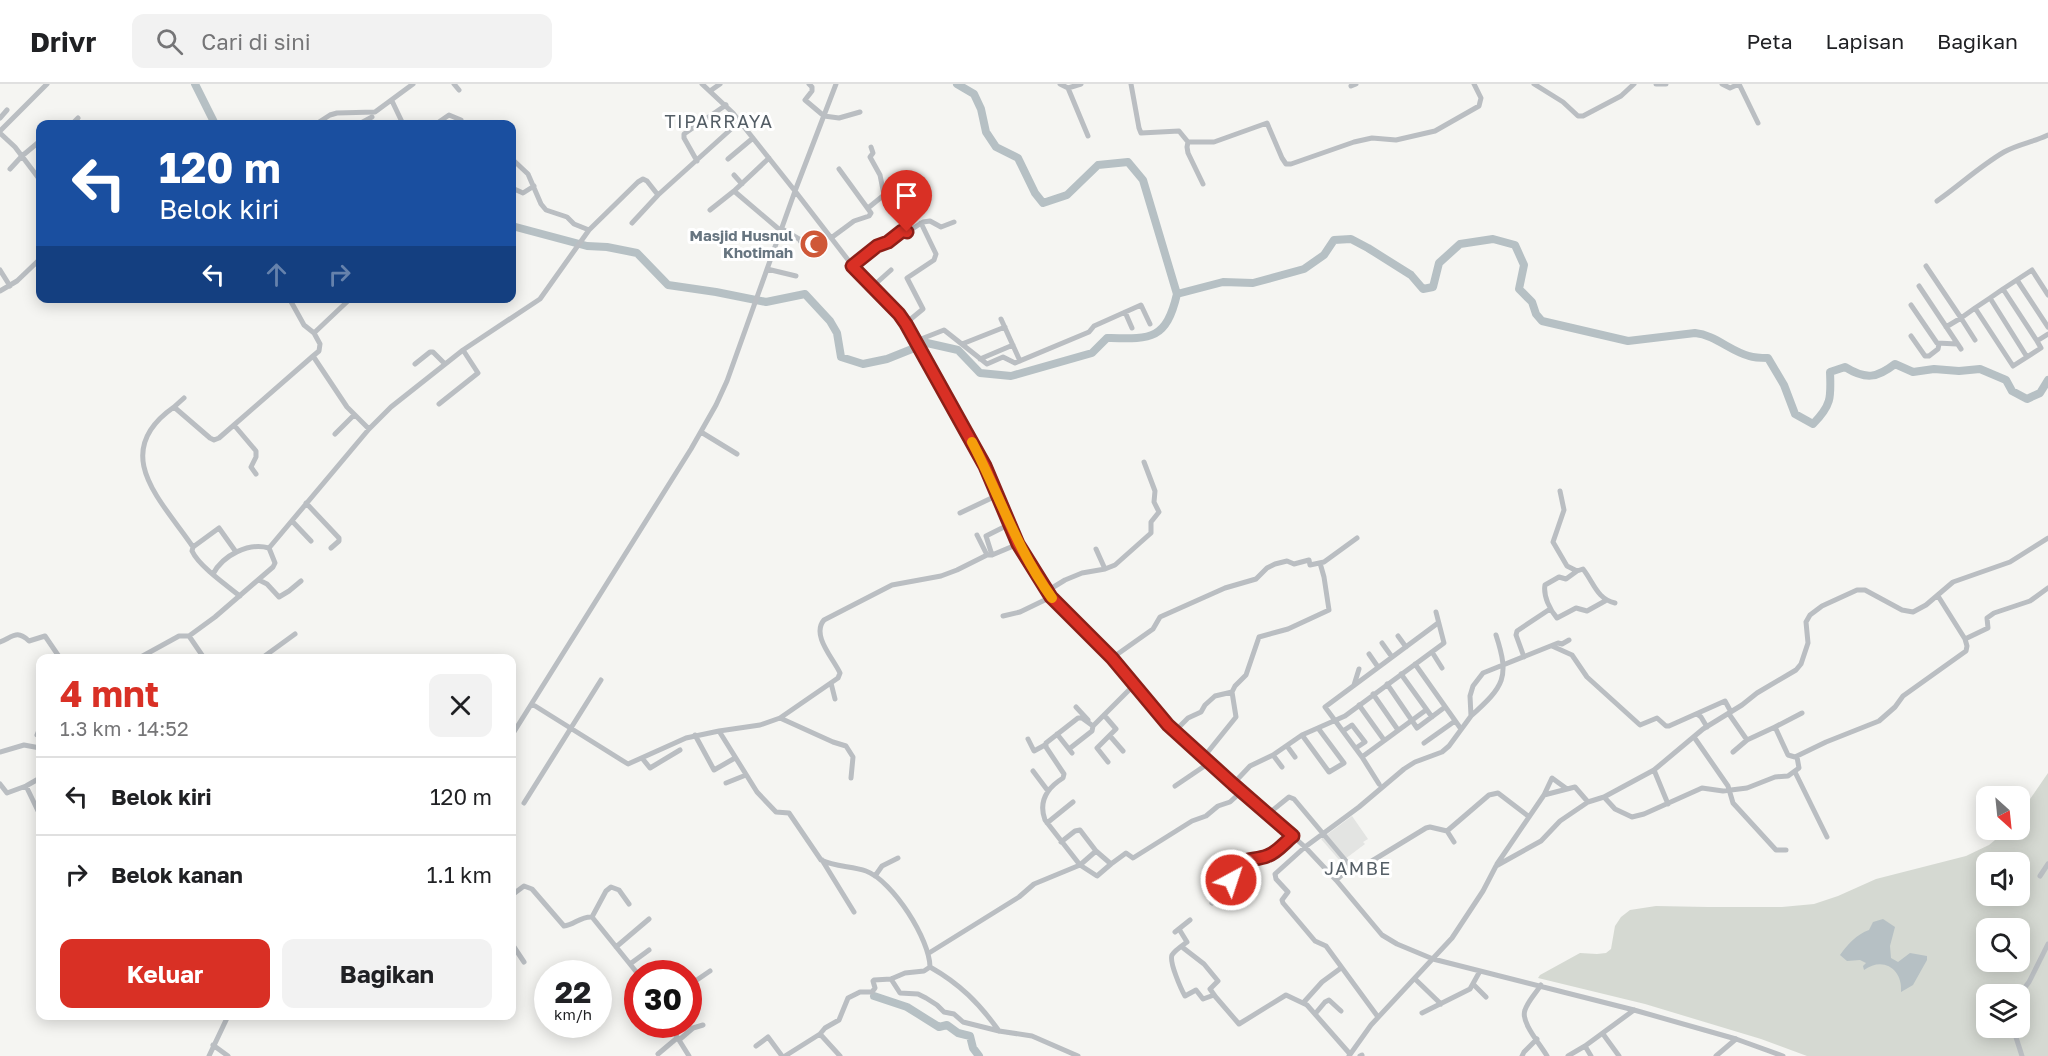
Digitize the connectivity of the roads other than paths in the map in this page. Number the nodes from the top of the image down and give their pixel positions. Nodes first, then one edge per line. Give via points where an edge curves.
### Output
1 (47, 84) edge
2 (413, 84) edge
3 (454, 84) edge
4 (702, 84) edge
5 (720, 84) edge
6 (836, 84) edge
7 (1060, 84) edge
8 (1081, 84) edge
9 (1131, 84) edge
10 (1474, 84) edge
11 (1534, 84) edge
12 (1634, 84) edge
13 (1656, 84) edge
14 (1666, 84) edge
15 (1722, 84) edge
16 (1739, 84) edge
17 (812, 85) edge
18 (1068, 88) junction
19 (459, 90) dead end
20 (710, 90) junction
21 (392, 101) junction
22 (726, 105) junction
23 (7, 110) dead end
24 (860, 112) dead end
25 (371, 115) junction
26 (824, 116) junction
27 (0, 117) edge
28 (322, 120) edge
29 (364, 120) edge
30 (374, 120) edge
31 (401, 120) edge
32 (442, 120) edge
33 (461, 120) dead end
34 (740, 122) junction
35 (1758, 123) dead end
36 (0, 132) edge
37 (2048, 135) edge
38 (1088, 136) dead end
39 (753, 138) junction
40 (1188, 142) junction
41 (36, 144) edge
42 (871, 147) dead end
43 (22, 156) junction
44 (769, 158) junction
45 (728, 159) dead end
46 (697, 161) junction
47 (516, 165) edge
48 (10, 169) dead end
49 (839, 169) dead end
50 (36, 175) edge
51 (734, 175) dead end
52 (742, 184) junction
53 (1203, 184) dead end
54 (534, 186) junction
55 (516, 190) edge
56 (734, 191) junction
57 (795, 191) junction
58 (658, 195) junction
59 (1937, 201) dead end
60 (868, 208) junction
61 (710, 210) dead end
62 (954, 222) dead end
63 (632, 223) dead end
64 (921, 223) junction
65 (589, 230) junction
66 (782, 230) junction
67 (831, 238) junction
68 (804, 247) dead end
69 (36, 263) edge
70 (852, 266) junction
71 (1926, 266) dead end
72 (767, 269) junction
73 (0, 270) edge
74 (891, 270) dead end
75 (796, 276) dead end
76 (2017, 280) junction
77 (10, 286) junction
78 (1919, 286) dead end
79 (872, 287) junction
80 (2003, 289) junction
81 (0, 291) edge
82 (2048, 296) edge
83 (1990, 298) junction
84 (292, 303) edge
85 (346, 303) edge
86 (1911, 305) dead end
87 (1975, 308) junction
88 (1125, 312) junction
89 (1961, 318) junction
90 (1001, 319) dead end
91 (906, 324) junction
92 (1149, 324) dead end
93 (1005, 327) junction
94 (1946, 327) junction
95 (2048, 327) edge
96 (1132, 328) dead end
97 (314, 333) junction
98 (2048, 334) edge
99 (1911, 336) dead end
100 (1975, 340) dead end
101 (2037, 341) junction
102 (917, 343) junction
103 (962, 344) junction
104 (1013, 345) junction
105 (1939, 345) junction
106 (463, 350) junction
107 (313, 356) junction
108 (2027, 357) junction
109 (980, 359) junction
110 (1020, 361) junction
111 (415, 364) dead end
112 (445, 364) junction
113 (184, 398) dead end
114 (439, 404) dead end
115 (174, 408) junction
116 (354, 415) junction
117 (234, 425) junction
118 (369, 429) junction
119 (701, 432) junction
120 (335, 434) dead end
121 (737, 454) dead end
122 (1144, 462) dead end
123 (256, 474) dead end
124 (1560, 491) dead end
125 (998, 495) junction
126 (306, 503) junction
127 (960, 513) dead end
128 (292, 521) junction
129 (1010, 524) junction
130 (978, 535) dead end
131 (1356, 538) dead end
132 (2048, 538) edge
133 (311, 542) dead end
134 (1018, 544) junction
135 (193, 547) junction
136 (270, 548) junction
137 (331, 548) dead end
138 (1096, 549) dead end
139 (236, 552) junction
140 (989, 555) junction
141 (1320, 563) junction
142 (1105, 569) junction
143 (1576, 571) junction
144 (213, 574) junction
145 (259, 580) junction
146 (301, 580) dead end
147 (2048, 588) edge
148 (1049, 594) junction
149 (240, 596) junction
150 (1938, 596) junction
151 (1605, 601) junction
152 (1615, 603) dead end
153 (1550, 609) junction
154 (1436, 612) dead end
155 (1003, 616) dead end
156 (1438, 623) junction
157 (295, 634) dead end
158 (1496, 635) dead end
159 (189, 636) junction
160 (1398, 636) dead end
161 (1965, 639) junction
162 (1569, 640) dead end
163 (0, 642) edge
164 (1382, 643) dead end
165 (1552, 646) junction
166 (1406, 647) junction
167 (1432, 652) junction
168 (57, 654) edge
169 (146, 654) edge
170 (201, 654) edge
171 (268, 654) edge
172 (1369, 654) dead end
173 (1392, 657) junction
174 (1524, 657) junction
175 (1112, 658) junction
176 (1415, 664) junction
177 (1504, 664) junction
178 (1378, 667) junction
179 (1442, 668) dead end
180 (1401, 674) junction
181 (1365, 677) junction
182 (601, 680) dead end
183 (831, 683) junction
184 (1135, 684) junction
185 (1387, 684) junction
186 (1354, 685) junction
187 (1232, 692) junction
188 (1373, 694) junction
189 (835, 699) dead end
190 (532, 704) junction
191 (1359, 705) junction
192 (1076, 707) dead end
193 (1445, 707) junction
194 (1426, 710) junction
195 (1730, 713) junction
196 (1802, 713) dead end
197 (1697, 714) junction
198 (1104, 715) junction
199 (1471, 716) junction
200 (1431, 717) junction
201 (780, 718) junction
202 (1412, 720) junction
203 (1336, 721) junction
204 (1455, 721) junction
205 (1093, 726) junction
206 (1707, 727) junction
207 (1775, 727) junction
208 (570, 728) junction
209 (1318, 728) junction
210 (516, 729) edge
211 (1461, 729) junction
212 (1398, 730) junction
213 (719, 731) junction
214 (1174, 731) junction
215 (1343, 731) junction
216 (1057, 734) junction
217 (695, 735) junction
218 (1302, 735) junction
219 (1110, 736) junction
220 (1694, 736) junction
221 (1028, 739) dead end
222 (1384, 740) junction
223 (1747, 740) junction
224 (1424, 743) dead end
225 (1045, 745) junction
226 (1287, 746) junction
227 (36, 747) edge
228 (1356, 748) junction
229 (680, 750) dead end
230 (0, 752) edge
231 (1123, 752) dead end
232 (1733, 752) dead end
233 (1273, 755) junction
234 (1295, 757) dead end
235 (1362, 757) junction
236 (1797, 757) junction
237 (642, 758) junction
238 (735, 758) junction
239 (1203, 758) junction
240 (1108, 762) dead end
241 (1209, 763) junction
242 (1282, 767) dead end
243 (1654, 770) junction
244 (1033, 771) dead end
245 (1795, 772) junction
246 (746, 775) junction
247 (851, 778) dead end
248 (36, 780) edge
249 (726, 783) dead end
250 (0, 784) edge
251 (1233, 784) junction
252 (1379, 784) dead end
253 (26, 786) junction
254 (1175, 786) dead end
255 (1567, 789) junction
256 (1048, 791) junction
257 (1729, 791) junction
258 (1241, 792) junction
259 (1544, 795) junction
260 (1604, 797) junction
261 (1073, 802) dead end
262 (1588, 802) junction
263 (524, 803) dead end
264 (1668, 804) junction
265 (36, 807) edge
266 (1268, 814) junction
267 (1528, 816) junction
268 (1047, 823) junction
269 (1447, 831) junction
270 (1323, 834) junction
271 (1293, 836) junction
272 (1827, 837) dead end
273 (1061, 842) junction
274 (1454, 842) dead end
275 (1305, 847) junction
276 (1786, 850) dead end
277 (1096, 851) junction
278 (898, 858) dead end
279 (821, 860) junction
280 (1111, 864) junction
281 (2048, 864) edge
282 (1080, 865) junction
283 (1496, 866) junction
284 (1351, 867) junction
285 (875, 876) junction
286 (2040, 876) dead end
287 (1336, 880) junction
288 (516, 892) edge
289 (1212, 903) dead end
290 (629, 904) dead end
291 (854, 912) dead end
292 (592, 917) junction
293 (649, 919) dead end
294 (1190, 920) dead end
295 (2048, 944) edge
296 (616, 947) junction
297 (1182, 947) junction
298 (650, 950) dead end
299 (516, 952) edge
300 (929, 953) junction
301 (1433, 959) junction
302 (627, 960) edge
303 (636, 960) edge
304 (524, 962) dead end
305 (930, 967) junction
306 (1341, 968) junction
307 (710, 971) dead end
308 (1480, 971) junction
309 (702, 976) edge
310 (891, 979) junction
311 (1415, 980) junction
312 (2027, 984) edge
313 (1474, 985) junction
314 (1541, 986) junction
315 (1215, 996) junction
316 (1486, 997) dead end
317 (1304, 1002) junction
318 (1441, 1004) junction
319 (1634, 1010) junction
320 (1341, 1011) dead end
321 (1422, 1013) dead end
322 (1315, 1014) junction
323 (1378, 1017) junction
324 (226, 1020) edge
325 (703, 1025) dead end
326 (999, 1031) junction
327 (820, 1034) junction
328 (1603, 1034) junction
329 (2016, 1038) edge
330 (678, 1039) junction
331 (1537, 1039) junction
332 (1736, 1039) junction
333 (213, 1045) junction
334 (756, 1046) dead end
335 (1585, 1046) junction
336 (658, 1053) dead end
337 (1349, 1055) edge
338 (209, 1056) edge
339 (228, 1056) edge
340 (689, 1056) edge
341 (783, 1056) edge
342 (840, 1056) edge
343 (1078, 1056) edge
344 (1522, 1056) edge
345 (1547, 1056) edge
346 (1568, 1056) edge
347 (1591, 1056) edge
348 (1619, 1056) edge
349 (1716, 1056) edge
350 (1782, 1056) edge
351 (2022, 1056) edge

1 - 36 street
2 - 21 street
3 - 19 street
4 - 20 street
5 - 20 street
6 - 26 street
7 - 18 street
8 - 18 street
9 - 40 street via 1142,133 1179,131
10 - 40 street via 1481,98 1479,106 1435,131 1396,140 1372,138 1354,142 1291,164 1282,158 1267,123 1214,142
11 - 12 street via 1583,116 1621,96
13 - 14 street
15 - 16 street via 1730,88
16 - 35 street
17 - 26 street via 805,100
18 - 38 street
20 - 22 street
21 - 25 street
21 - 31 street
22 - 34 street
22 - 46 street via 683,136
23 - 27 street
24 - 26 street via 838,118
25 - 28 street via 337,112
25 - 29 street
25 - 30 street
26 - 57 street
32 - 33 street via 449,115
34 - 39 street
34 - 46 street
36 - 43 street
37 - 59 street via 2002,153
39 - 44 street
39 - 45 street
40 - 53 street via 1188,153
41 - 43 street
42 - 60 street via 870,157 884,195
43 - 48 street
43 - 50 street
44 - 52 street
44 - 57 street
46 - 58 street
47 - 54 street via 526,172
49 - 60 street
51 - 52 street
52 - 56 street
54 - 55 street via 523,193
54 - 65 street via 546,210 567,216
56 - 61 street
56 - 66 street
57 - 66 street
57 - 67 street
58 - 63 street
58 - 65 street via 647,181 640,180
60 - 67 street via 871,214
62 - 64 street via 941,227 930,221
64 - 70 street via 881,243
64 - 91 street via 936,254 934,260 907,278 923,309
65 - 106 street via 543,296
66 - 68 street via 799,239
66 - 72 street
67 - 70 street
69 - 77 street
70 - 79 street
71 - 89 street
72 - 75 street
72 - 119 street via 728,381
73 - 77 street
74 - 79 street
76 - 80 street
76 - 82 street via 2032,270
76 - 95 street
77 - 81 street
78 - 94 street
79 - 91 street
80 - 83 street
80 - 101 street
83 - 87 street
83 - 108 street
84 - 97 street via 304,325
85 - 97 street
86 - 105 street
87 - 89 street
87 - 108 street via 2013,366
88 - 92 street via 1141,305
88 - 96 street
88 - 110 street
89 - 94 street
89 - 100 street
90 - 93 street
91 - 102 street
93 - 103 street
93 - 104 street
94 - 105 street via 1959,347
97 - 107 street via 320,348
98 - 101 street
99 - 105 street via 1925,356
101 - 108 street via 2041,348
102 - 103 street via 944,330
102 - 125 street
103 - 109 street
104 - 109 street
104 - 110 street
106 - 112 street
106 - 114 street via 478,373
107 - 116 street
107 - 117 street
109 - 110 street via 987,364 1003,357 1015,363
111 - 112 street via 433,352
112 - 118 street
113 - 115 street
115 - 117 street via 214,440
115 - 135 street via 152,428 142,456 149,484
116 - 118 street
116 - 120 street
117 - 123 street via 256,451 251,466
118 - 126 street
119 - 121 street
119 - 190 street
122 - 142 street via 1159,512 1152,521 1152,532 1115,565
124 - 143 street via 1564,510 1553,542 1567,566
125 - 127 street
125 - 129 street
126 - 128 street
126 - 137 street via 339,538
128 - 133 street
128 - 136 street
129 - 134 street
129 - 140 street via 986,536
130 - 140 street
131 - 141 street
132 - 150 street via 2010,562 1953,582
134 - 140 street
134 - 148 street
135 - 139 street via 219,528
135 - 144 street via 194,555
136 - 139 street via 252,547
136 - 145 street via 274,565
138 - 142 street
139 - 144 street
140 - 183 street via 942,575 892,585 824,620 819,628 821,638 840,675
141 - 175 street via 1310,565 1309,560 1275,564 1256,579 1225,588 1160,617 1153,629
141 - 187 street via 1329,610 1259,637 1246,675
142 - 148 street via 1065,580
143 - 151 street via 1584,570
143 - 153 street via 1566,579 1559,577 1545,585
144 - 149 street
145 - 146 street via 279,597
145 - 149 street
147 - 161 street via 2030,601 1988,617 1988,628
148 - 155 street via 1020,612
148 - 175 street
149 - 159 street
150 - 161 street
150 - 195 street via 1908,612 1864,590 1853,590 1822,606 1807,620 1809,640 1799,667
151 - 152 street
151 - 153 street via 1587,611 1576,608 1559,618
153 - 174 street via 1517,632
154 - 156 street
156 - 166 street
156 - 167 street via 1444,643
157 - 171 street
158 - 177 street
159 - 169 street via 179,636
159 - 170 street
160 - 166 street
161 - 236 street via 1963,654 1903,696 1879,721
162 - 165 street
163 - 168 street via 19,634 29,641 45,636
164 - 173 street
165 - 174 street
165 - 197 street via 1572,655 1587,677 1641,725 1656,718 1668,726
166 - 173 street
167 - 176 street
167 - 179 street
172 - 178 street
173 - 178 street
174 - 177 street
175 - 184 street
176 - 180 street
176 - 193 street
177 - 199 street via 1503,679 1494,696
177 - 199 street via 1483,673 1473,686
178 - 181 street
180 - 185 street
180 - 194 street
181 - 186 street
181 - 186 street via 1358,667
182 - 208 street
183 - 189 street
183 - 201 street
184 - 198 street
184 - 214 street
185 - 188 street
185 - 202 street
186 - 203 street via 1325,707
187 - 214 street via 1215,696
187 - 239 street via 1236,717
188 - 191 street
188 - 212 street
190 - 208 street
190 - 210 street
191 - 203 street
191 - 222 street
192 - 205 street
193 - 200 street
193 - 204 street
194 - 200 street
194 - 202 street
195 - 197 street via 1725,701
195 - 206 street
195 - 223 street
196 - 207 street
197 - 206 street
198 - 205 street
198 - 219 street via 1116,729
199 - 211 street
200 - 202 street via 1417,728
201 - 213 street
201 - 247 street via 846,746 853,757
202 - 212 street
203 - 209 street
203 - 215 street
204 - 211 street
204 - 224 street
205 - 216 street via 1078,718
205 - 216 street via 1071,751
206 - 220 street
207 - 223 street
207 - 236 street via 1788,755
208 - 237 street via 625,763
208 - 263 street
209 - 218 street
209 - 218 street via 1344,763 1329,772
211 - 270 street via 1442,752 1404,769
212 - 222 street
213 - 217 street
213 - 238 street
214 - 239 street
215 - 228 street
215 - 228 street via 1352,725 1365,742
216 - 225 street
217 - 237 street
217 - 238 street via 714,770
218 - 226 street
219 - 231 street
219 - 240 street via 1097,748
220 - 243 street
220 - 257 street
221 - 225 street via 1034,751
222 - 235 street
223 - 232 street
225 - 256 street via 1064,774
226 - 233 street
226 - 234 street
227 - 230 street via 24,744
228 - 235 street
229 - 237 street via 650,768
233 - 242 street
233 - 251 street via 1250,765
235 - 252 street
236 - 245 street via 1799,765
238 - 246 street
239 - 241 street
241 - 251 street
241 - 254 street
243 - 260 street
243 - 264 street
244 - 256 street
245 - 257 street
245 - 272 street
246 - 249 street
246 - 279 street via 775,811 787,812 795,819
248 - 253 street
250 - 253 street via 7,793
251 - 258 street
253 - 265 street
255 - 259 street
255 - 259 street via 1552,778
255 - 262 street via 1577,788
256 - 268 street via 1042,807
257 - 264 street via 1702,788
257 - 276 street via 1736,806 1774,849
258 - 266 street
258 - 280 street via 1134,857 1124,854
259 - 267 street
260 - 262 street
260 - 264 street via 1615,809 1632,817
261 - 268 street
262 - 283 street via 1560,821 1541,841
266 - 270 street via 1292,797
266 - 271 street
267 - 269 street via 1494,793
267 - 283 street
268 - 273 street
269 - 274 street
269 - 284 street via 1430,826 1362,867
270 - 275 street
270 - 284 street
271 - 275 street
271 - 289 street via 1268,856 1238,865 1230,883
273 - 277 street via 1080,830
273 - 282 street
275 - 287 street
275 - 306 street via 1275,874 1288,892 1282,900 1316,941 1326,946
277 - 280 street
277 - 282 street
278 - 285 street via 882,866
279 - 285 street
279 - 291 street
280 - 282 street via 1097,876
281 - 286 street
282 - 300 street via 1034,884
283 - 301 street via 1452,938
284 - 287 street
285 - 300 street via 898,896
287 - 301 street via 1382,935
288 - 292 street via 524,886 532,889 564,926
290 - 292 street via 619,890 611,887
292 - 296 street
293 - 296 street
294 - 297 street via 1177,931 1187,941
295 - 312 street
296 - 302 street
297 - 315 street via 1218,981 1210,989
297 - 315 street via 1171,958 1184,995 1196,990 1203,999
298 - 303 street
299 - 304 street
300 - 305 street
301 - 308 street
301 - 311 street
305 - 310 street
305 - 326 street via 974,999
306 - 317 street
306 - 323 street
307 - 309 street
308 - 313 street
308 - 314 street
310 - 326 street via 900,993 918,994 963,1022
310 - 327 street via 874,980 872,992 849,997 838,1020
311 - 318 street
311 - 323 street
313 - 316 street
313 - 318 street
314 - 319 street
314 - 331 street via 1524,1014
315 - 317 street via 1239,1024 1282,996
317 - 322 street
318 - 321 street
319 - 328 street
319 - 332 street
320 - 322 street via 1328,1000
322 - 337 street
323 - 337 street
324 - 333 street
325 - 330 street
326 - 343 street via 1032,1036
327 - 341 street
327 - 342 street
328 - 335 street
328 - 348 street
329 - 351 street
330 - 336 street
330 - 340 street
331 - 344 street
331 - 345 street
332 - 349 street
332 - 350 street
333 - 338 street
333 - 339 street
334 - 341 street via 768,1037
335 - 346 street
335 - 347 street

